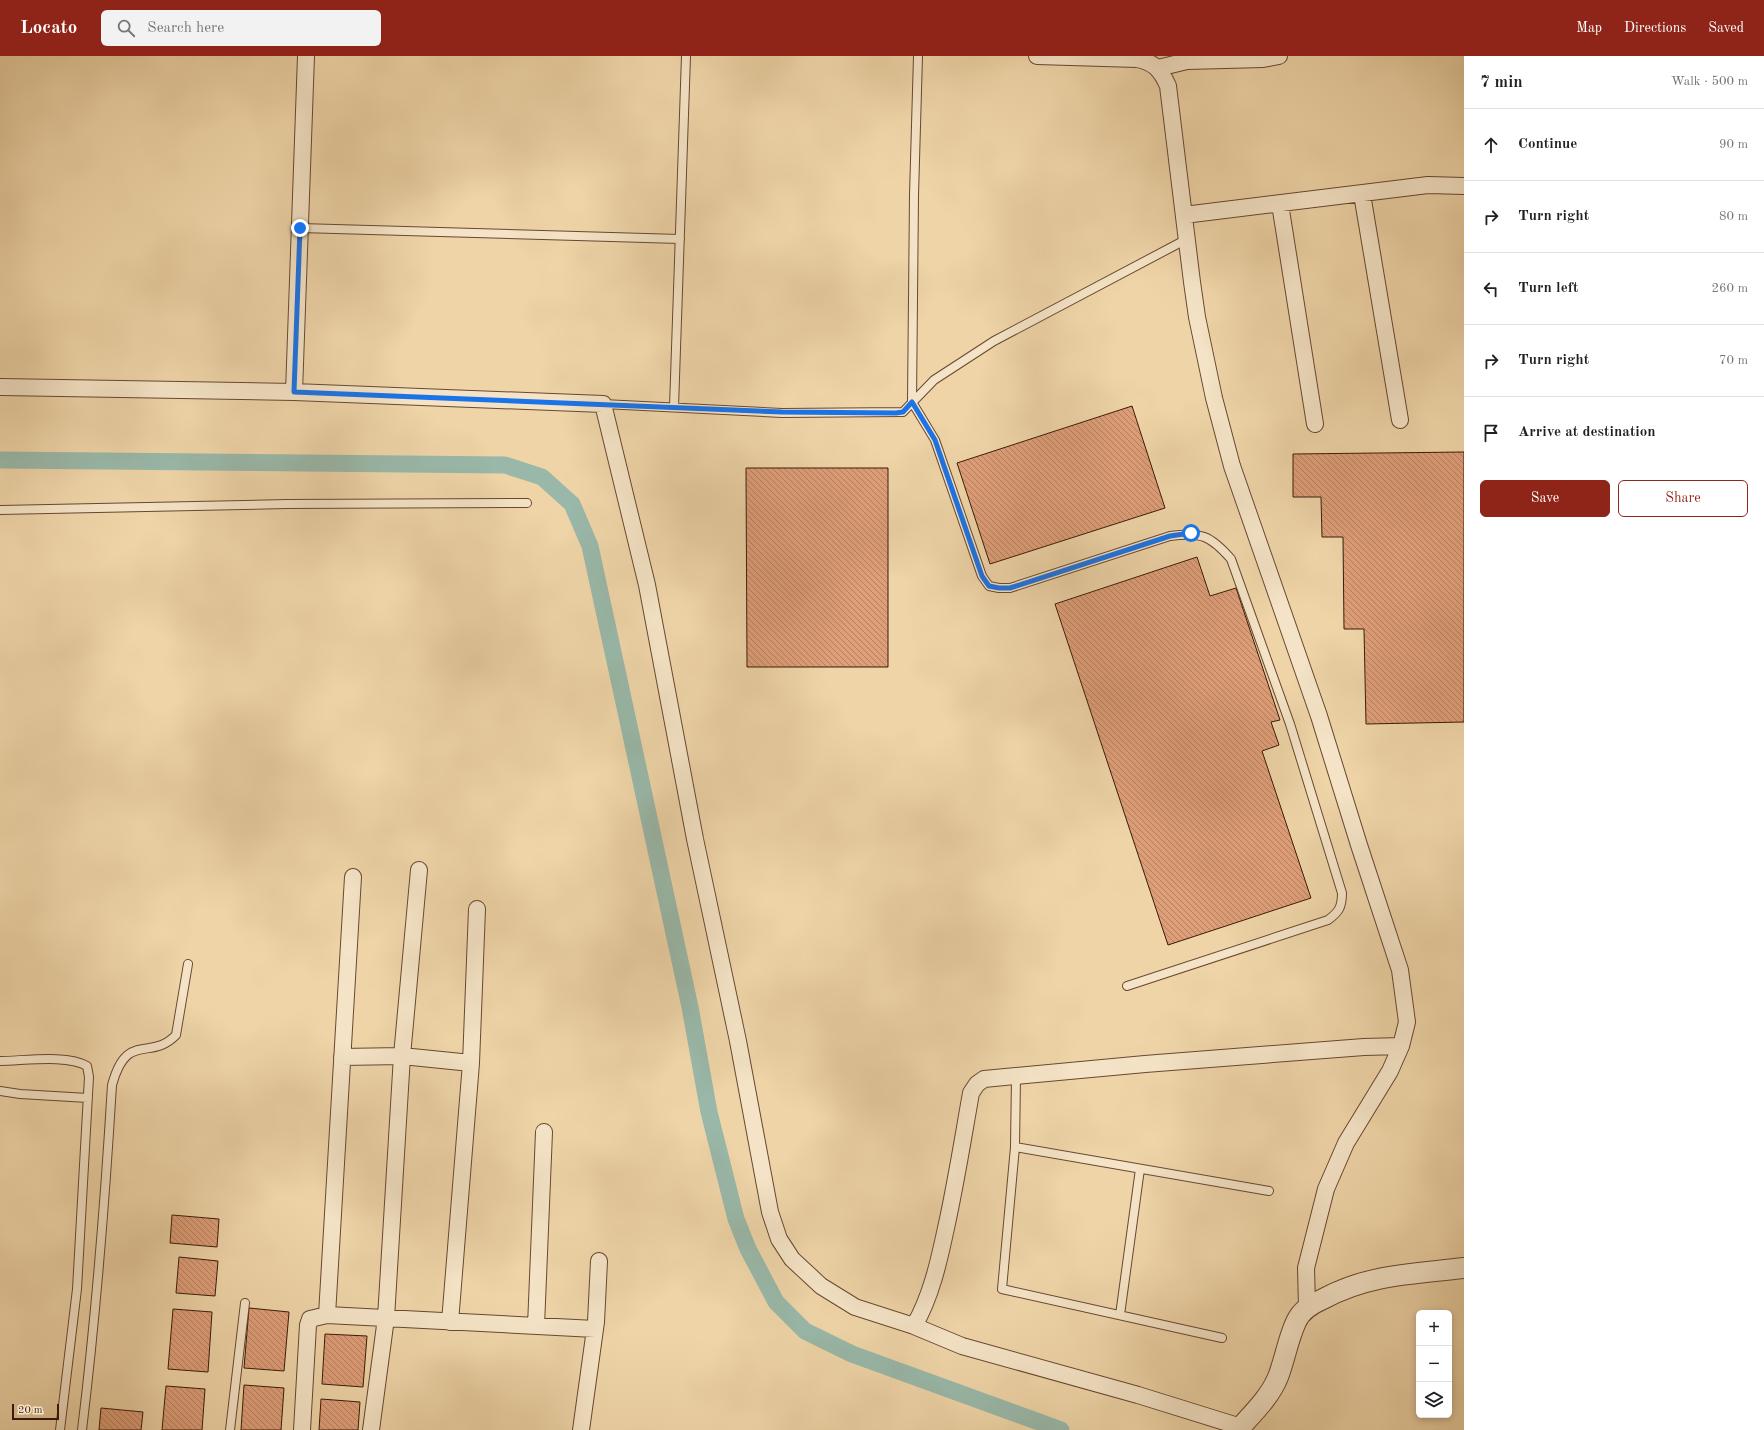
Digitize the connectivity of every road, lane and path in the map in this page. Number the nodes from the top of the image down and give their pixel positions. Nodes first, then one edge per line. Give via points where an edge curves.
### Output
1 (306, 56) edge
2 (686, 56) edge
3 (918, 56) edge
4 (1037, 56) edge
5 (1279, 56) edge
6 (1158, 68) junction
7 (1464, 186) edge
8 (1362, 194) junction
9 (1280, 204) junction
10 (1184, 215) junction
11 (300, 228) junction
12 (680, 239) junction
13 (1187, 239) junction
14 (0, 387) edge
15 (294, 392) junction
16 (912, 402) junction
17 (603, 404) junction
18 (674, 407) junction
19 (1400, 420) dead end
20 (1315, 424) dead end
21 (527, 503) dead end
22 (0, 510) edge
23 (419, 870) dead end
24 (353, 877) dead end
25 (477, 909) dead end
26 (188, 964) dead end
27 (1127, 986) dead end
28 (1402, 1046) junction
29 (402, 1056) junction
30 (342, 1057) junction
31 (0, 1061) edge
32 (471, 1062) junction
33 (1016, 1076) junction
34 (0, 1091) edge
35 (88, 1098) junction
36 (544, 1132) dead end
37 (1015, 1147) junction
38 (1140, 1169) junction
39 (1269, 1191) dead end
40 (599, 1261) dead end
41 (1464, 1268) edge
42 (245, 1303) dead end
43 (1307, 1307) junction
44 (327, 1315) junction
45 (1120, 1315) junction
46 (386, 1318) junction
47 (450, 1322) junction
48 (536, 1326) junction
49 (914, 1326) junction
50 (595, 1330) junction
51 (1222, 1338) dead end
52 (1239, 1428) edge
53 (60, 1430) edge
54 (82, 1430) edge
55 (230, 1430) edge
56 (302, 1430) edge
57 (371, 1430) edge
58 (581, 1430) edge

1 - 11 street
2 - 12 lane
3 - 16 lane
4 - 6 street via 1137,59 1148,61
5 - 6 street via 1264,59 1187,61
6 - 10 street via 1168,86
7 - 8 street via 1428,185
8 - 9 street
8 - 19 street
9 - 10 street
9 - 20 street
10 - 13 street
11 - 12 lane
11 - 15 street
12 - 18 lane
13 - 16 lane via 994,341 934,380
13 - 28 street via 1198,324 1232,466 1319,716 1358,845 1400,970 1408,1022
14 - 15 street
15 - 17 street
16 - 18 lane via 903,412 896,413 782,412
16 - 27 lane via 935,440 982,576 989,586 1010,588 1170,536 1191,533 1207,538 1231,559 1290,724 1342,893 1342,905 1328,920
17 - 18 lane
17 - 49 street via 647,584 770,1212 779,1239 792,1259 821,1286 855,1307
21 - 22 lane via 287,504
23 - 29 street
24 - 30 street
25 - 32 street
26 - 54 lane via 176,1035 169,1043 142,1048 126,1055 117,1068 112,1085 104,1228
28 - 33 street
28 - 43 street via 1346,1144 1326,1189 1306,1268
29 - 30 street
29 - 32 street
29 - 46 street
30 - 44 street
31 - 35 lane via 79,1062 87,1066
32 - 47 street
33 - 37 lane
33 - 49 street via 984,1079 971,1092 956,1185 941,1252 922,1313
34 - 35 lane
35 - 53 lane via 77,1289
36 - 48 street
37 - 38 lane
37 - 45 lane via 1002,1289
38 - 39 lane
38 - 45 lane
40 - 50 street
41 - 43 street via 1365,1280
42 - 55 lane
43 - 52 street via 1296,1321 1278,1378 1269,1394
44 - 46 street
44 - 56 street via 310,1319 308,1325
45 - 51 lane
46 - 47 street
46 - 57 street
47 - 48 street
48 - 50 street
49 - 52 street via 962,1346 1138,1396
50 - 58 street

